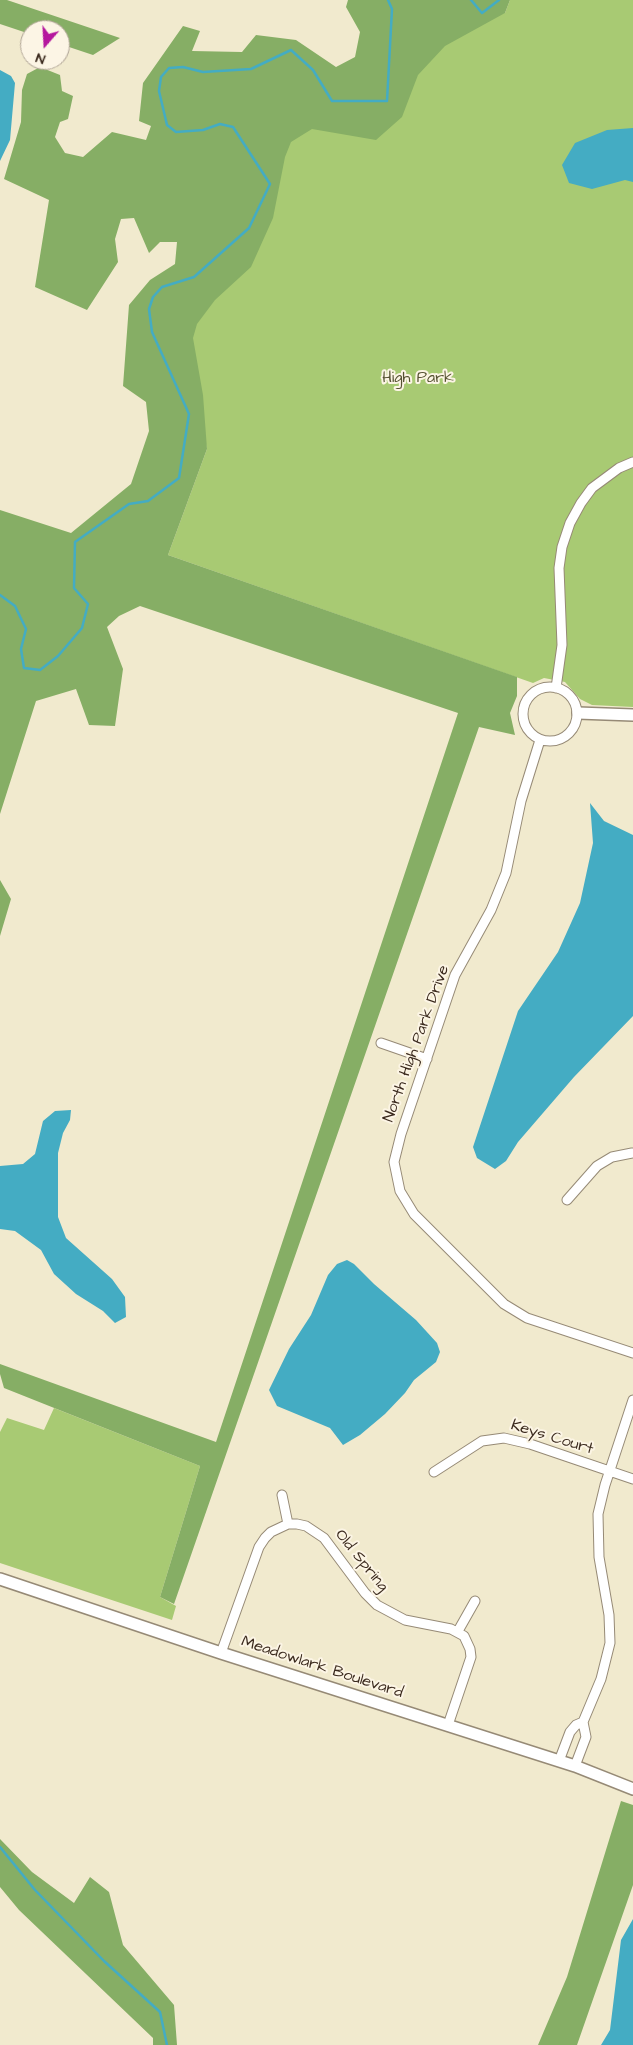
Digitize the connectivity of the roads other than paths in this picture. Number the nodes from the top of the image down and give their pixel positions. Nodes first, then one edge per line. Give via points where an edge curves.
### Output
1 (633, 462) edge
2 (556, 688) junction
3 (578, 714) junction
4 (633, 715) edge
5 (540, 740) junction
6 (381, 1043) dead end
7 (427, 1059) junction
8 (633, 1145) edge
9 (632, 1152) edge
10 (633, 1158) edge
11 (567, 1200) dead end
12 (633, 1353) edge
13 (633, 1400) edge
14 (434, 1472) dead end
15 (610, 1472) junction
16 (633, 1479) edge
17 (282, 1495) dead end
18 (288, 1524) junction
19 (0, 1579) edge
20 (475, 1601) dead end
21 (458, 1631) junction
22 (221, 1653) junction
23 (583, 1722) junction
24 (448, 1725) junction
25 (558, 1760) junction
26 (575, 1766) junction
27 (633, 1789) edge

1 - 2 street via 592,488 570,523 559,568 562,645
2 - 3 street via 571,696
2 - 5 street via 542,688 525,700 524,722
3 - 4 street
3 - 5 street via 576,724 566,736 551,741
5 - 7 street, North High Park Drive via 521,801 506,873 487,918 455,975
6 - 7 street
7 - 12 street, North High Park Drive via 394,1162 400,1191 414,1214 511,1310
8 - 9 street
9 - 10 street
9 - 11 street via 612,1157 597,1166
13 - 15 street
14 - 15 street, Keys Court via 482,1441 504,1438
15 - 16 street, Keys Court
15 - 23 street via 601,1502 598,1538 610,1615 610,1643
17 - 18 street
18 - 21 street, Old Spring via 300,1524 319,1533 365,1593 387,1612 407,1621
18 - 22 street via 271,1532 259,1547
19 - 22 street, Meadowlark Boulevard
20 - 21 street
21 - 24 street via 467,1640 471,1657
22 - 24 street, Meadowlark Boulevard
23 - 25 street via 570,1732
23 - 26 street via 586,1737
24 - 25 street, Meadowlark Boulevard
25 - 26 street, Meadowlark Boulevard
26 - 27 street, Meadowlark Boulevard

